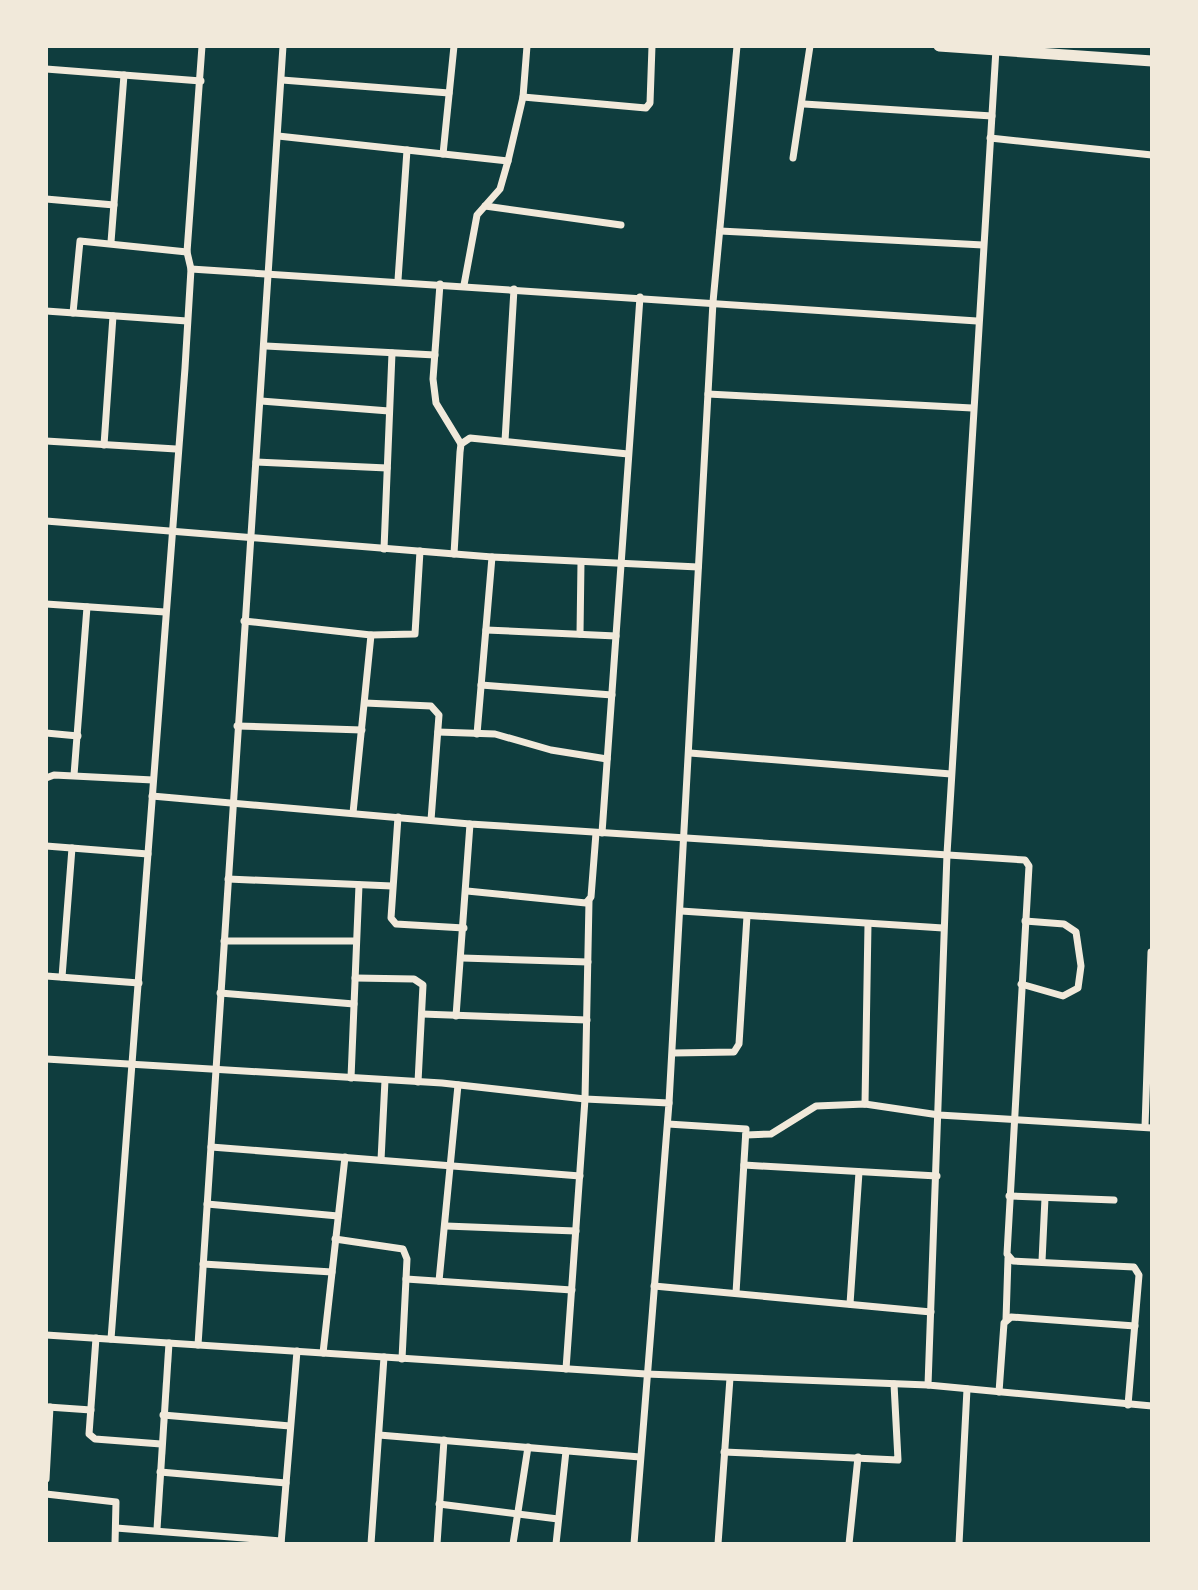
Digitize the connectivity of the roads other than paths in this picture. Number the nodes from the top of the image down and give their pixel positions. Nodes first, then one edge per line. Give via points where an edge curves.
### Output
1 (202, 46) edge
2 (283, 46) edge
3 (454, 46) edge
4 (527, 46) edge
5 (652, 46) edge
6 (737, 46) edge
7 (810, 46) edge
8 (939, 46) edge
9 (946, 46) edge
10 (996, 49) junction
11 (1152, 61) edge
12 (46, 69) edge
13 (124, 75) junction
14 (282, 80) junction
15 (201, 81) junction
16 (449, 93) junction
17 (523, 97) junction
18 (804, 104) junction
19 (992, 116) junction
20 (278, 136) junction
21 (990, 138) junction
22 (407, 150) junction
23 (443, 154) junction
24 (1152, 155) edge
25 (793, 158) dead end
26 (508, 161) junction
27 (46, 199) edge
28 (114, 205) junction
29 (485, 206) junction
30 (621, 225) dead end
31 (720, 231) junction
32 (111, 242) junction
33 (983, 245) junction
34 (187, 252) junction
35 (191, 269) junction
36 (270, 271) junction
37 (398, 280) junction
38 (440, 284) junction
39 (464, 285) junction
40 (514, 289) junction
41 (640, 297) junction
42 (713, 302) junction
43 (46, 311) edge
44 (73, 313) junction
45 (113, 316) junction
46 (187, 321) junction
47 (977, 321) junction
48 (266, 346) junction
49 (392, 353) junction
50 (435, 355) junction
51 (708, 394) junction
52 (261, 401) junction
53 (972, 408) junction
54 (389, 411) junction
55 (46, 441) edge
56 (505, 441) junction
57 (461, 444) junction
58 (104, 445) junction
59 (176, 449) junction
60 (628, 454) junction
61 (256, 462) junction
62 (387, 468) junction
63 (46, 521) edge
64 (171, 531) junction
65 (250, 538) junction
66 (384, 549) junction
67 (420, 551) junction
68 (454, 554) junction
69 (492, 557) junction
70 (581, 562) junction
71 (623, 564) junction
72 (698, 567) junction
73 (46, 604) edge
74 (87, 607) junction
75 (165, 612) junction
76 (244, 621) junction
77 (486, 630) junction
78 (580, 634) junction
79 (371, 635) junction
80 (616, 636) junction
81 (481, 685) junction
82 (612, 695) junction
83 (365, 703) junction
84 (237, 726) junction
85 (362, 730) junction
86 (438, 732) junction
87 (46, 733) edge
88 (477, 734) junction
89 (78, 736) junction
90 (690, 753) junction
91 (607, 759) junction
92 (951, 774) junction
93 (74, 775) junction
94 (46, 778) edge
95 (153, 780) junction
96 (152, 796) junction
97 (232, 803) junction
98 (353, 813) junction
99 (398, 817) junction
100 (431, 820) junction
101 (470, 824) junction
102 (599, 833) junction
103 (684, 836) junction
104 (46, 846) edge
105 (72, 848) junction
106 (148, 854) junction
107 (947, 854) junction
108 (228, 879) junction
109 (359, 885) junction
110 (392, 886) junction
111 (467, 891) junction
112 (589, 901) junction
113 (681, 911) junction
114 (747, 916) junction
115 (1025, 921) junction
116 (868, 924) junction
117 (464, 928) junction
118 (943, 928) junction
119 (224, 941) junction
120 (356, 941) junction
121 (1151, 952) edge
122 (462, 958) junction
123 (588, 962) junction
124 (46, 976) edge
125 (62, 977) junction
126 (355, 978) junction
127 (139, 983) junction
128 (1021, 984) junction
129 (220, 993) junction
130 (354, 1004) junction
131 (422, 1014) junction
132 (456, 1016) junction
133 (587, 1020) junction
134 (673, 1053) junction
135 (46, 1059) edge
136 (133, 1064) junction
137 (216, 1069) junction
138 (351, 1078) junction
139 (385, 1080) junction
140 (418, 1082) junction
141 (458, 1085) junction
142 (585, 1099) junction
143 (669, 1103) junction
144 (865, 1104) junction
145 (939, 1115) junction
146 (1014, 1120) junction
147 (668, 1124) junction
148 (1148, 1128) edge
149 (746, 1135) junction
150 (211, 1147) junction
151 (345, 1157) junction
152 (381, 1160) junction
153 (744, 1165) junction
154 (453, 1166) junction
155 (859, 1172) junction
156 (580, 1176) junction
157 (937, 1176) junction
158 (1009, 1196) junction
159 (1045, 1198) junction
160 (1114, 1200) dead end
161 (207, 1204) junction
162 (338, 1216) junction
163 (446, 1226) junction
164 (576, 1231) junction
165 (335, 1239) junction
166 (1008, 1258) junction
167 (1042, 1261) junction
168 (203, 1264) junction
169 (332, 1272) junction
170 (406, 1279) junction
171 (439, 1281) junction
172 (654, 1286) junction
173 (572, 1290) junction
174 (736, 1293) junction
175 (850, 1304) junction
176 (931, 1312) junction
177 (1006, 1320) junction
178 (1135, 1326) junction
179 (46, 1335) edge
180 (96, 1338) junction
181 (111, 1339) junction
182 (169, 1343) junction
183 (198, 1345) junction
184 (297, 1351) junction
185 (323, 1353) junction
186 (384, 1357) junction
187 (402, 1359) junction
188 (566, 1369) junction
189 (646, 1374) junction
190 (730, 1378) junction
191 (894, 1384) junction
192 (928, 1385) junction
193 (967, 1389) junction
194 (999, 1392) junction
195 (1128, 1405) junction
196 (1152, 1406) edge
197 (48, 1407) edge
198 (91, 1410) junction
199 (163, 1415) junction
200 (290, 1426) junction
201 (379, 1435) junction
202 (444, 1440) junction
203 (161, 1444) junction
204 (528, 1447) junction
205 (566, 1451) junction
206 (724, 1452) junction
207 (640, 1457) junction
208 (858, 1457) junction
209 (46, 1465) edge
210 (160, 1472) junction
211 (46, 1479) edge
212 (286, 1483) junction
213 (46, 1494) edge
214 (439, 1504) junction
215 (518, 1513) junction
216 (558, 1519) junction
217 (116, 1528) junction
218 (157, 1529) junction
219 (281, 1543) edge
220 (115, 1544) edge
221 (371, 1544) edge
222 (437, 1544) edge
223 (513, 1544) edge
224 (556, 1544) edge
225 (634, 1544) edge
226 (718, 1544) edge
227 (849, 1544) edge
228 (959, 1544) edge

1 - 15 street
2 - 14 street
3 - 16 street
4 - 17 street
5 - 17 street via 646,108
6 - 31 street
7 - 18 street
8 - 9 main road
9 - 10 main road
10 - 11 main road
10 - 19 street
12 - 13 street
13 - 15 street
13 - 28 street
14 - 16 street
14 - 20 street
15 - 34 street
16 - 23 street
17 - 26 street
18 - 19 street
18 - 25 street
19 - 21 street
20 - 22 street
20 - 36 street
21 - 24 street
21 - 33 street
22 - 23 street
22 - 37 street
23 - 26 street
26 - 29 street via 500,189
27 - 28 street
28 - 32 street
29 - 30 street
29 - 39 street via 474,222
31 - 33 street
31 - 42 street
32 - 34 street
32 - 44 street via 80,241
33 - 47 street
34 - 35 street
35 - 36 street
35 - 46 street
36 - 37 street
36 - 48 street
37 - 38 street
38 - 39 street
38 - 50 street
39 - 40 street
40 - 41 street
40 - 56 street
41 - 42 street
41 - 60 street
42 - 47 street
42 - 51 street
43 - 44 street
44 - 45 street
45 - 46 street
45 - 58 street
46 - 59 street
47 - 53 street
48 - 49 street
48 - 52 street
49 - 50 street
49 - 54 street
50 - 57 street via 436,403
51 - 53 street
51 - 72 street
52 - 54 street
52 - 61 street
53 - 92 street
54 - 62 street
55 - 58 street
56 - 57 street via 470,438
56 - 60 street
57 - 68 street
58 - 59 street
59 - 64 street
60 - 71 street
61 - 62 street
61 - 65 street
62 - 66 street
63 - 64 street
64 - 65 street
64 - 75 street
65 - 66 street
65 - 76 street
66 - 67 street
67 - 68 street
67 - 79 street via 415,634
68 - 69 street
69 - 70 street
69 - 77 street
70 - 71 street
70 - 78 street
71 - 72 street
71 - 80 street
72 - 90 street
73 - 74 street
74 - 75 street
74 - 89 street
75 - 95 street
76 - 79 street
76 - 84 street
77 - 78 street
77 - 81 street
78 - 80 street
79 - 83 street
80 - 82 street
81 - 82 street
81 - 88 street
82 - 91 street
83 - 85 street
83 - 86 street via 431,706 439,715
84 - 85 street
84 - 97 street
85 - 98 street
86 - 88 street
86 - 100 street
87 - 89 street
88 - 91 street
89 - 93 street
90 - 92 street
90 - 103 street
91 - 102 street
92 - 107 street
93 - 94 street
93 - 95 street
95 - 96 street
96 - 97 street
96 - 106 street
97 - 98 street
97 - 108 street
98 - 99 street
99 - 100 street
99 - 110 street
100 - 101 street
101 - 102 street
101 - 111 street
102 - 103 street
102 - 112 street
103 - 107 street
103 - 113 street
104 - 105 street
105 - 106 street
105 - 125 street
106 - 127 street
107 - 115 street via 1025,860
107 - 118 street
108 - 109 street
108 - 119 street
109 - 110 street
109 - 120 street
110 - 117 street via 390,911 396,924
111 - 112 street
111 - 117 street
112 - 123 street
113 - 114 street
113 - 134 street
114 - 116 street
114 - 134 street via 739,1044 734,1052
115 - 128 street
115 - 128 street via 1064,924 1076,932 1081,966 1078,988 1063,996
116 - 118 street
116 - 144 street
117 - 122 street
118 - 145 street
119 - 120 street
119 - 129 street
120 - 126 street
121 - 148 street
122 - 123 street
122 - 132 street
123 - 133 street
124 - 125 street
125 - 127 street
126 - 130 street
126 - 131 street via 420,982
127 - 136 street
128 - 146 street
129 - 130 street
129 - 137 street
130 - 138 street
131 - 132 street
131 - 140 street
132 - 133 street
133 - 142 street
134 - 143 street
135 - 136 street
136 - 137 street
136 - 181 street
137 - 138 street
137 - 150 street
138 - 139 street
139 - 140 street
139 - 152 street
140 - 141 street
141 - 142 street
141 - 154 street
142 - 143 street
142 - 156 street
143 - 147 street
144 - 145 street
144 - 149 street via 816,1106 771,1134
145 - 146 street
145 - 157 street
146 - 148 street
146 - 158 street
147 - 149 street via 743,1126
147 - 172 street
149 - 153 street
150 - 151 street
150 - 161 street
151 - 152 street
151 - 162 street
152 - 154 street
153 - 155 street
153 - 174 street
154 - 156 street
154 - 163 street
155 - 157 street
155 - 175 street
156 - 164 street
157 - 176 street
158 - 159 street
158 - 166 street
159 - 160 street
159 - 167 street
161 - 162 street
161 - 168 street
162 - 165 street
163 - 164 street
163 - 171 street
164 - 173 street
165 - 169 street
165 - 170 street via 403,1249
166 - 167 street
166 - 177 street
167 - 178 street via 1134,1267 1139,1275
168 - 169 street
168 - 183 street
169 - 185 street
170 - 171 street
170 - 187 street
171 - 173 street
172 - 174 street
172 - 189 street
173 - 188 street
174 - 175 street
175 - 176 street
176 - 192 street
177 - 178 street
177 - 194 street
178 - 195 street
179 - 180 street
180 - 181 street
180 - 198 street
181 - 182 street
182 - 183 street
182 - 199 street
183 - 184 street
184 - 185 street
184 - 200 street
185 - 186 street
186 - 187 street
186 - 201 street
187 - 188 street
188 - 189 street
189 - 190 street
189 - 207 street
190 - 191 street
190 - 206 street
191 - 192 street
191 - 208 street via 898,1460
192 - 193 street
193 - 194 street
193 - 228 street
194 - 195 street
195 - 196 street
197 - 198 street
197 - 209 street
198 - 203 street via 91,1437
199 - 200 street
199 - 203 street
200 - 212 street
201 - 202 street
201 - 221 street
202 - 204 street
202 - 214 street
203 - 210 street
204 - 205 street
204 - 215 street
205 - 207 street
205 - 216 street
206 - 208 street
206 - 226 street
207 - 225 street
208 - 227 street
209 - 211 street
210 - 212 street
210 - 218 street
212 - 219 street
213 - 217 street via 116,1502
214 - 215 street
214 - 222 street
215 - 216 street
215 - 223 street
216 - 224 street
217 - 218 street
217 - 220 street
218 - 219 street

